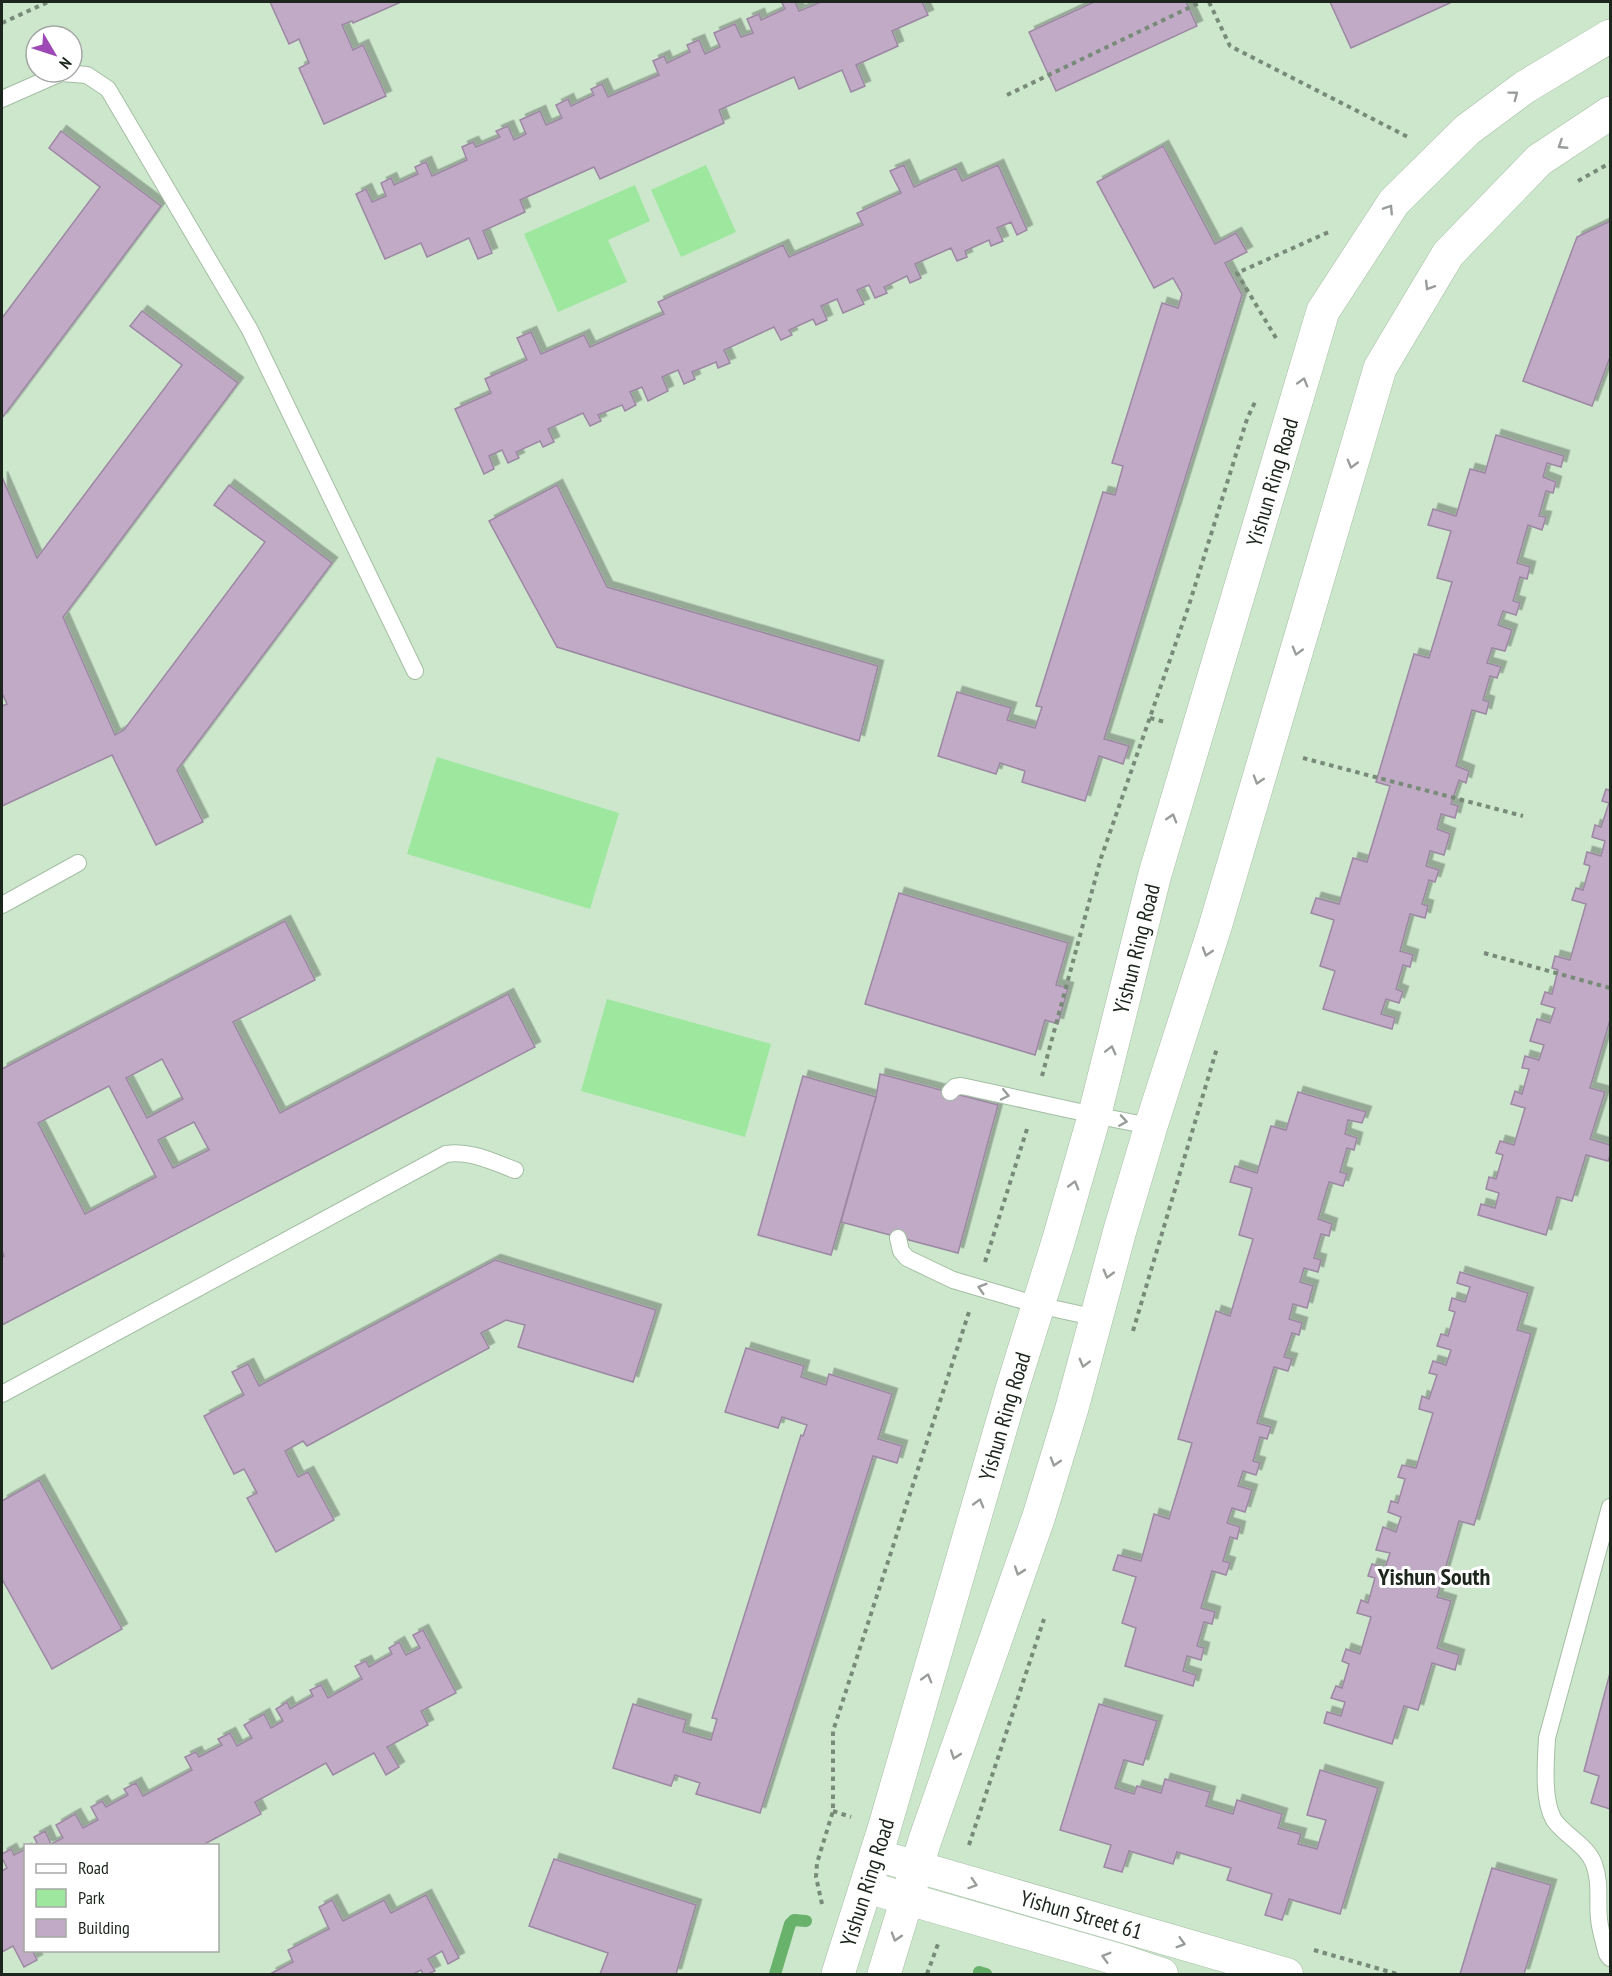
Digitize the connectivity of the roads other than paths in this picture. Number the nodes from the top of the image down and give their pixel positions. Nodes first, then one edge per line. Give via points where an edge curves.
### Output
1 (1611, 36) edge
2 (2, 99) edge
3 (1611, 113) edge
4 (415, 671) dead end
5 (78, 863) dead end
6 (2, 905) edge
7 (950, 1092) dead end
8 (1094, 1117) junction
9 (1151, 1126) junction
10 (515, 1170) dead end
11 (898, 1238) dead end
12 (1038, 1305) junction
13 (1096, 1318) junction
14 (2, 1394) edge
15 (1611, 1507) edge
16 (876, 1855) junction
17 (918, 1866) junction
18 (866, 1887) junction
19 (908, 1900) junction
20 (1611, 1958) edge
21 (838, 1974) edge
22 (884, 1974) edge
23 (1162, 1974) edge
24 (1287, 1974) edge

8 -> 1 main road, Yishun Ring Road via 1155,874 1323,311 1394,202 1467,130 1525,87
2 - 4 lane via 60,74 87,75 108,89 250,330
3 -> 9 main road, Yishun Ring Road via 1539,160 1448,254 1380,368 1215,927
5 - 6 lane
7 -> 8 lane via 961,1086
8 -> 9 lane
12 -> 8 main road, Yishun Ring Road
9 -> 13 main road, Yishun Ring Road
10 - 14 lane via 469,1154 446,1154
12 -> 11 lane via 953,1280 907,1258
12 - 13 lane
16 -> 12 main road, Yishun Ring Road
13 -> 17 main road, Yishun Ring Road via 1039,1516
15 - 20 lane via 1547,1738 1546,1771 1554,1819 1593,1862 1599,1882 1599,1919
16 - 17 street, Yishun Street 61
16 - 18 main road, Yishun Ring Road
17 - 19 main road, Yishun Ring Road
17 -> 24 street, Yishun Street 61
18 - 19 street, Yishun Street 61
18 - 21 main road, Yishun Ring Road
19 -> 22 main road, Yishun Ring Road
23 -> 19 street, Yishun Street 61

